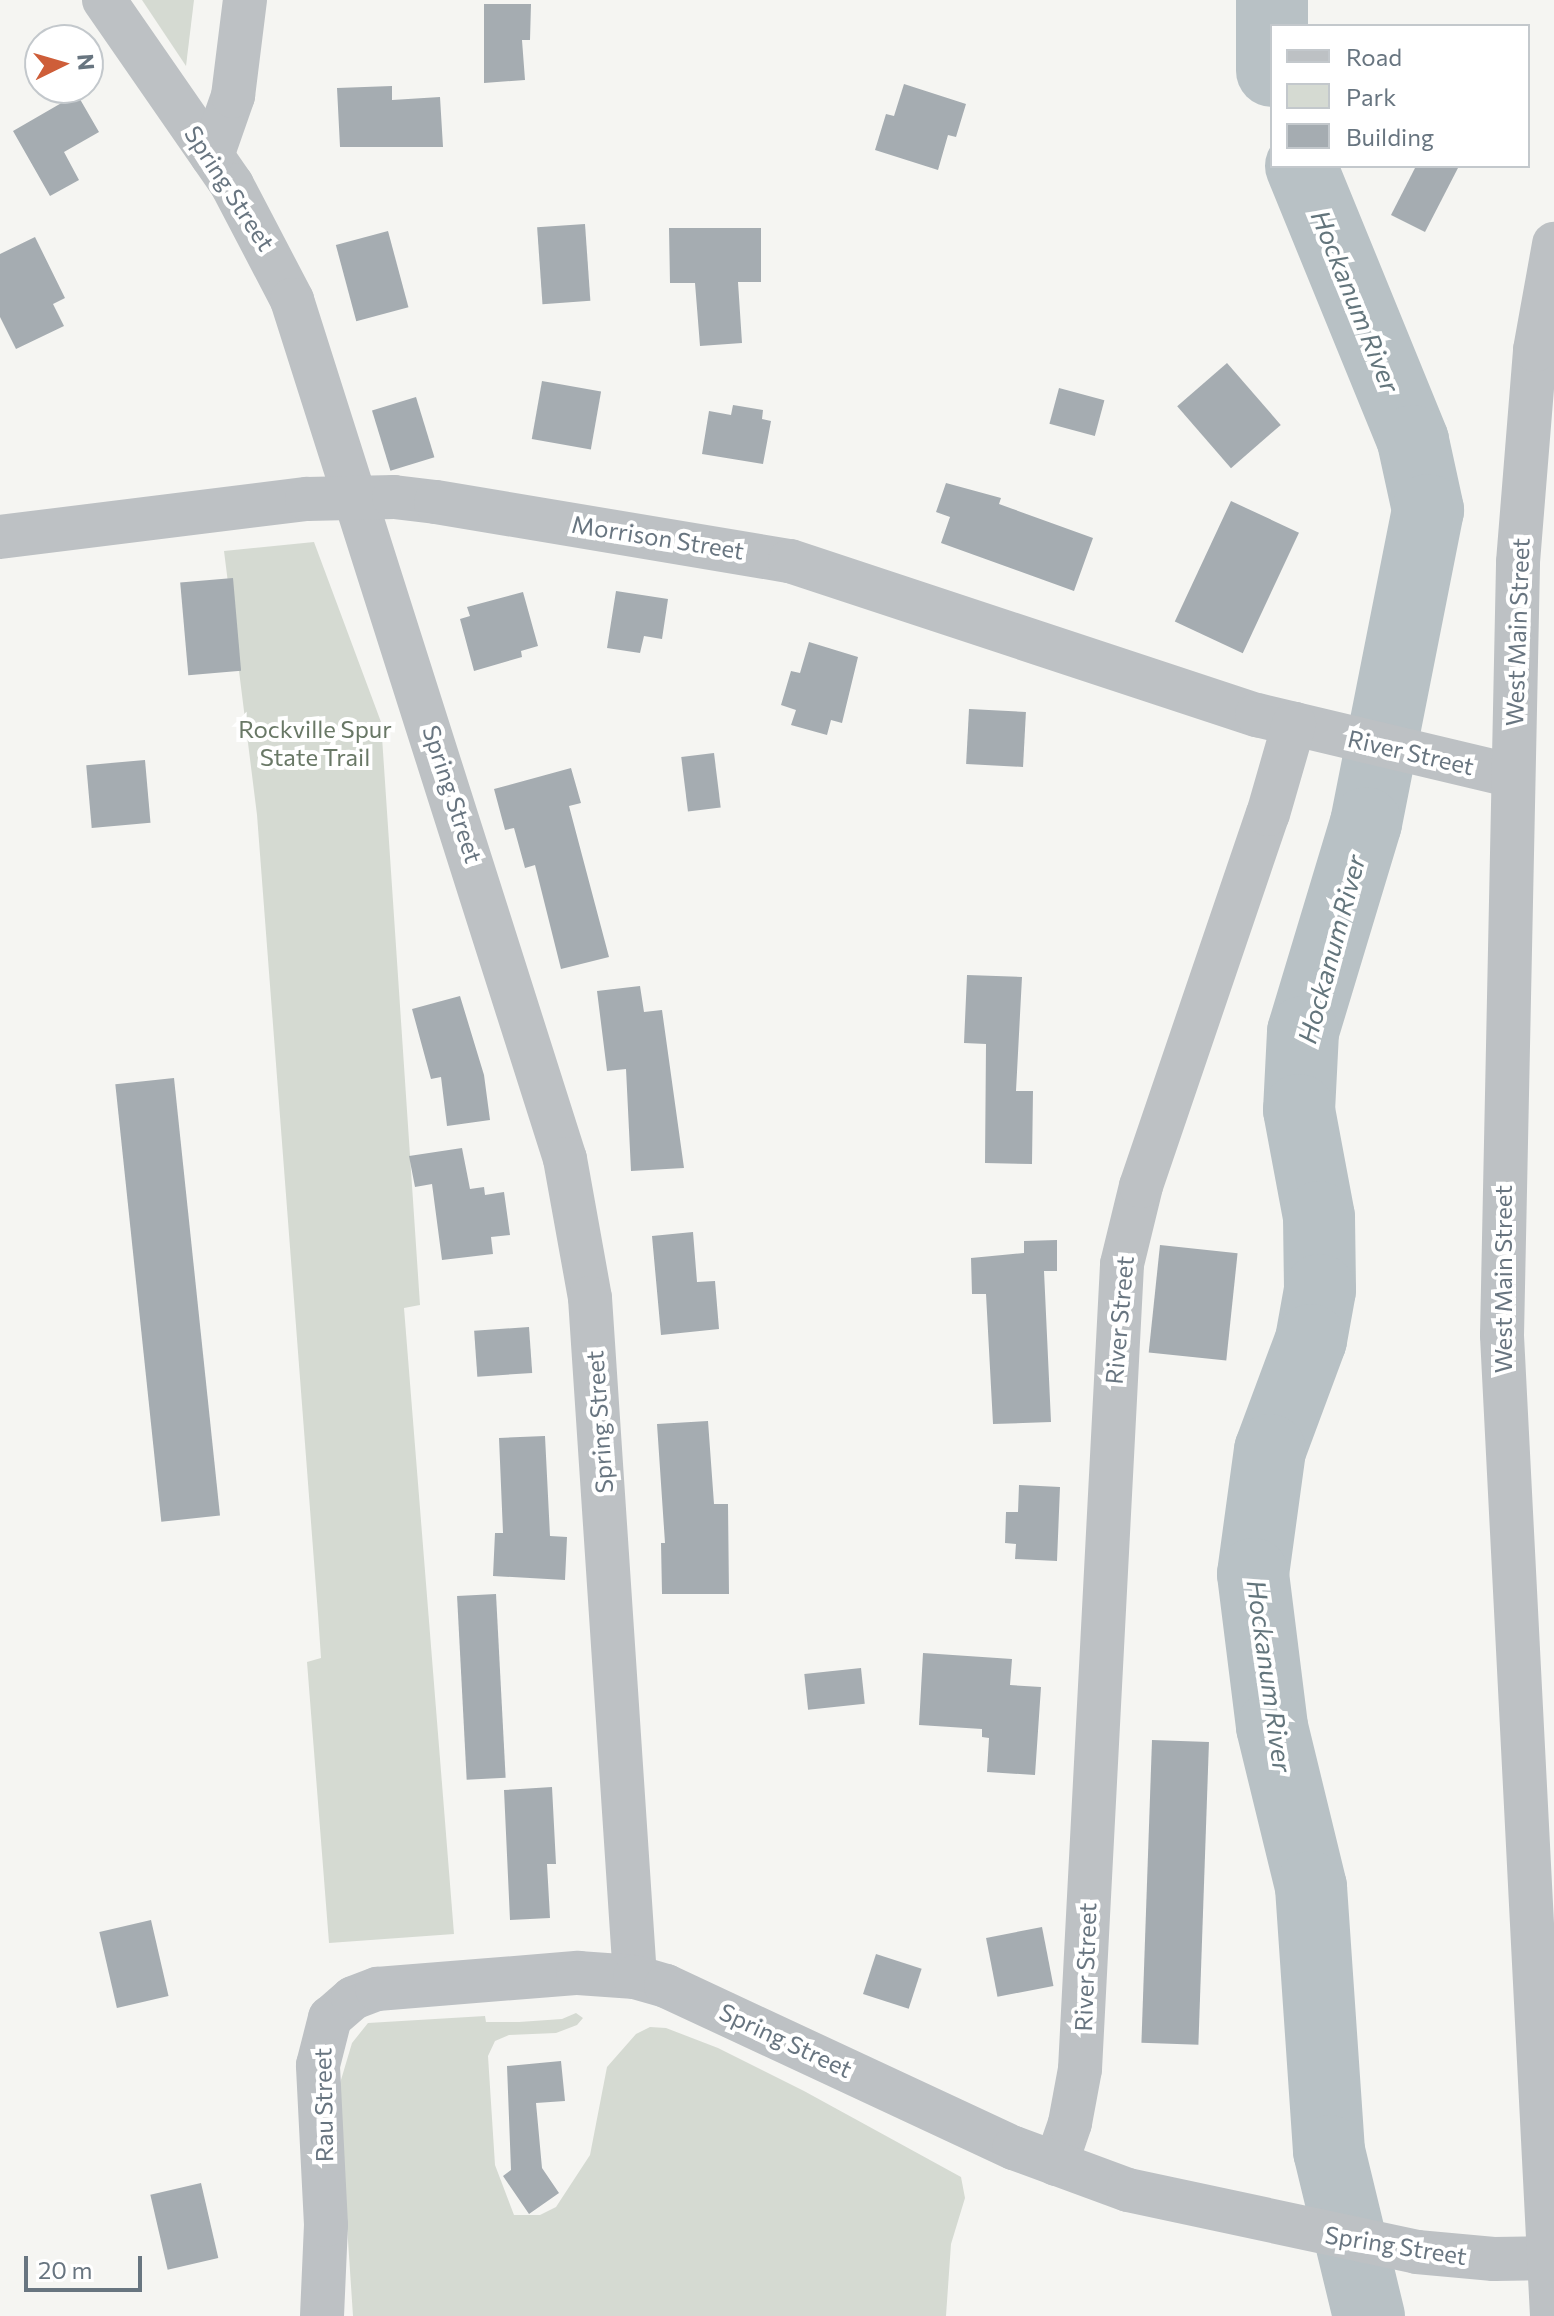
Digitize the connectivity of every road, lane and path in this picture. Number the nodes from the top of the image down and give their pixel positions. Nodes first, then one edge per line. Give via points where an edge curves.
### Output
1 (104, 0) edge
2 (245, 0) edge
3 (212, 156) junction
4 (1554, 244) edge
5 (357, 496) junction
6 (0, 537) edge
7 (1313, 729) junction
8 (1513, 776) junction
9 (635, 1977) junction
10 (1056, 2164) junction
11 (1552, 2258) edge
12 (322, 2316) edge
13 (1552, 2316) edge

1 - 3 street, Spring Street
2 - 3 street via 233,96
3 - 5 street, Spring Street via 278,265
4 - 8 street, West Main Street via 1535,350 1524,475
5 - 6 street, Morrison Street
5 - 7 street, Morrison Street via 436,502 790,561
5 - 9 street, Spring Street via 537,1062 583,1244
7 - 8 street, River Street
7 - 10 street, River Street via 1141,1186 1122,1264 1080,2069
8 - 11 street, West Main Street via 1503,1392
9 - 10 street, Spring Street via 704,2001
9 - 12 street, Rau Street via 578,1973 392,1987 353,1998 335,2012 319,2050 326,2225
10 - 11 street, Spring Street via 1128,2190 1417,2252
11 - 13 street, West Main Street

